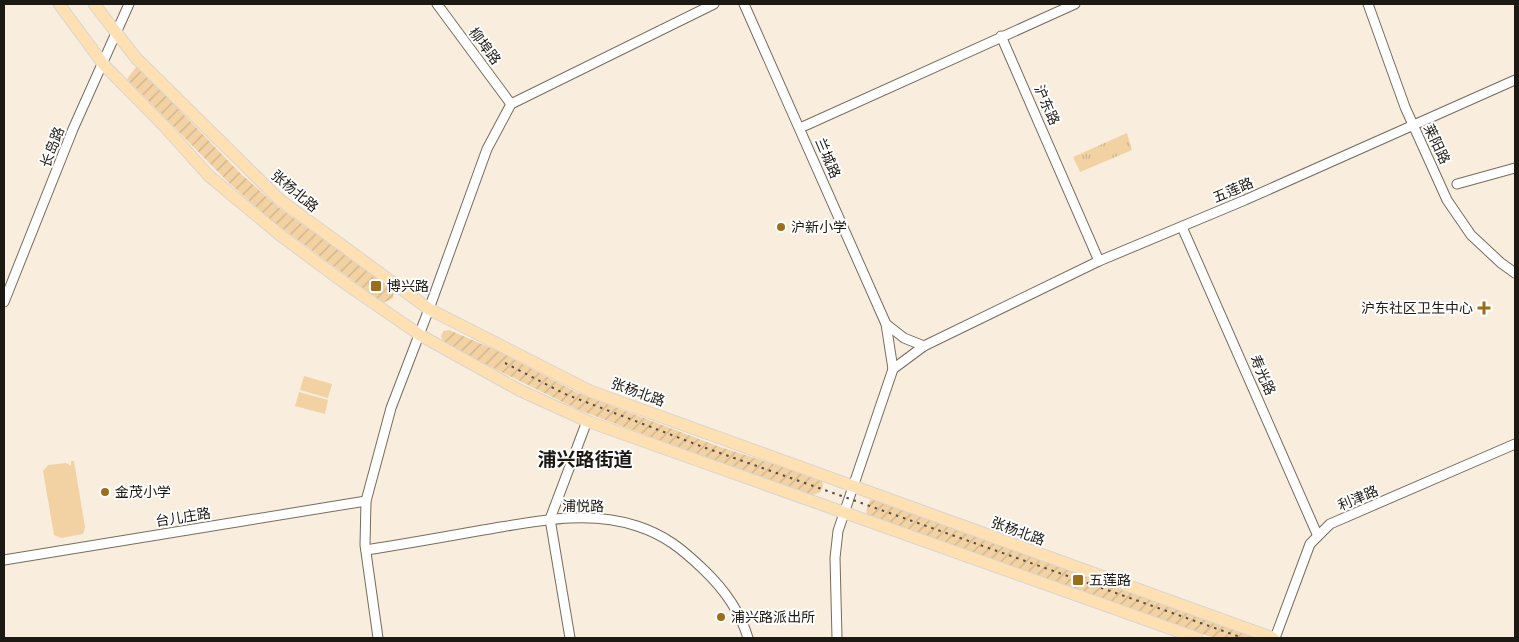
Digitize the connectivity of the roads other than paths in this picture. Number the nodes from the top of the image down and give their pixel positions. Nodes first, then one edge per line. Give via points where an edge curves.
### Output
1 (59, 4) edge
2 (94, 4) edge
3 (129, 4) edge
4 (437, 4) edge
5 (714, 4) edge
6 (744, 4) edge
7 (1075, 4) edge
8 (1368, 4) edge
9 (116, 35) junction
10 (1001, 36) junction
11 (104, 65) junction
12 (1515, 80) edge
13 (511, 104) junction
14 (1413, 125) junction
15 (800, 128) junction
16 (1515, 168) edge
17 (1457, 184) dead end
18 (1182, 226) junction
19 (1099, 261) junction
20 (1515, 273) edge
21 (4, 302) edge
22 (429, 310) junction
23 (886, 324) junction
24 (420, 335) junction
25 (924, 346) junction
26 (893, 369) junction
27 (587, 421) junction
28 (1515, 444) edge
29 (851, 487) junction
30 (366, 501) junction
31 (843, 512) junction
32 (550, 519) junction
33 (1318, 534) junction
34 (366, 550) junction
35 (4, 560) edge
36 (378, 638) edge
37 (570, 638) edge
38 (748, 638) edge
39 (837, 638) edge
40 (1197, 638) edge
41 (1274, 638) edge

1 - 11 main road
2 - 9 main road, 张杨北路
3 - 9 street, 长岛路
4 - 13 street, 柳埠路
5 - 13 street
6 - 15 street, 兰城路
7 - 10 street
8 - 14 street, 莱阳路
9 - 11 street, 长岛路
9 - 22 main road, 张杨北路 via 280,200
10 - 15 street
10 - 19 street, 沪东路
11 - 21 street, 长岛路 via 73,130
11 - 24 main road via 209,176 338,278
12 - 14 street, 五莲路
13 - 22 street via 487,149
14 - 18 street, 五莲路
14 - 20 street, 莱阳路 via 1447,200 1471,236
15 - 23 street, 兰城路
16 - 17 street
18 - 19 street, 五莲路
18 - 33 street, 寿光路
19 - 25 street, 五莲路
22 - 24 street
22 - 29 main road, 张杨北路 via 590,391
23 - 25 street, 兰城路 via 904,338
23 - 26 street, 兰城路
24 - 27 main road via 519,390
24 - 30 street via 391,408
25 - 26 street, 五莲路
26 - 29 street
27 - 31 main road
27 - 32 street
28 - 33 street, 利津路 via 1330,524
29 - 31 street
29 - 41 main road, 张杨北路
30 - 34 street
30 - 35 street, 台儿庄路
31 - 39 street via 835,558
31 - 40 main road
32 - 34 street, 浦悦路
32 - 37 street
32 - 38 street, 浦悦路 via 598,517 637,526 677,544 732,603
33 - 41 street, 利津路 via 1310,544
34 - 36 street

